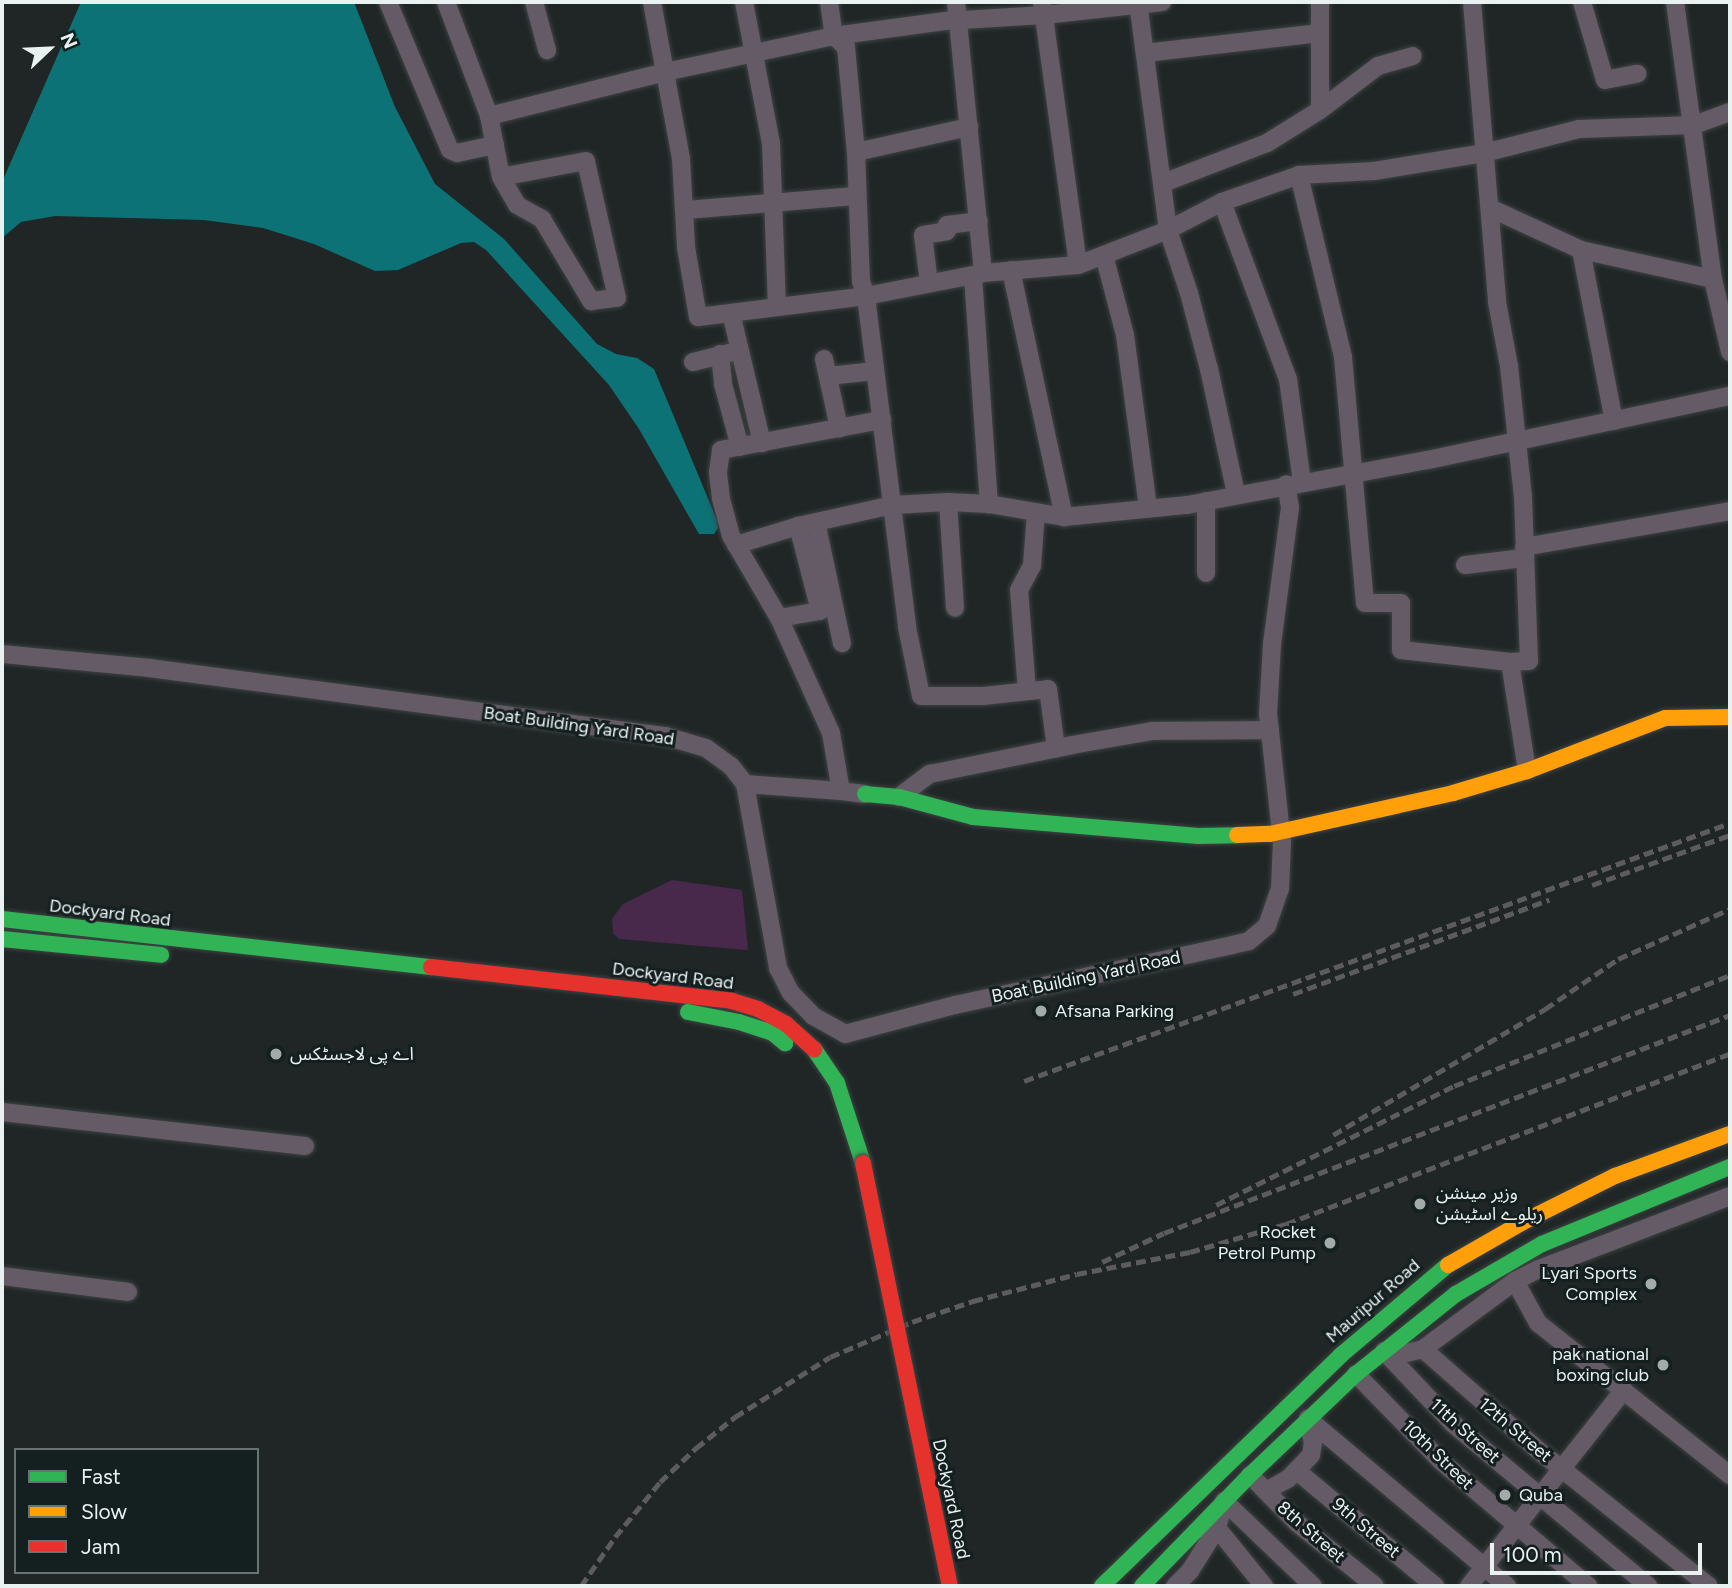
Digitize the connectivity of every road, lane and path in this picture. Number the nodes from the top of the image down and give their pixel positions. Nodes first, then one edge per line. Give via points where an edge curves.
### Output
1 (388, 2) edge
2 (534, 2) edge
3 (652, 2) edge
4 (744, 2) edge
5 (829, 2) edge
6 (956, 2) edge
7 (1162, 2) edge
8 (1320, 2) edge
9 (1472, 2) edge
10 (1582, 2) edge
11 (1675, 2) edge
12 (453, 3) edge
13 (1138, 4) edge
14 (1043, 8) edge
15 (959, 21) junction
16 (1320, 33) junction
17 (834, 36) junction
18 (547, 50) dead end
19 (756, 53) junction
20 (1145, 53) junction
21 (1413, 56) dead end
22 (665, 72) junction
23 (1637, 74) dead end
24 (1320, 110) junction
25 (1730, 112) edge
26 (489, 117) junction
27 (1694, 125) junction
28 (969, 127) junction
29 (495, 145) junction
30 (856, 152) junction
31 (1484, 153) junction
32 (1299, 175) junction
33 (501, 177) junction
34 (1163, 183) junction
35 (855, 196) junction
36 (1222, 202) junction
37 (773, 203) junction
38 (1490, 208) junction
39 (686, 210) junction
40 (979, 221) junction
41 (1168, 230) junction
42 (1581, 250) junction
43 (1104, 255) junction
44 (1078, 265) junction
45 (1011, 270) junction
46 (978, 274) junction
47 (1713, 279) junction
48 (929, 283) junction
49 (866, 296) junction
50 (777, 307) junction
51 (731, 313) junction
52 (740, 352) junction
53 (1730, 352) edge
54 (720, 354) junction
55 (693, 362) dead end
56 (875, 371) junction
57 (1730, 396) edge
58 (882, 420) junction
59 (1614, 421) junction
60 (839, 428) junction
61 (1519, 441) junction
62 (762, 443) junction
63 (740, 447) junction
64 (1354, 472) junction
65 (1294, 483) junction
66 (1236, 494) junction
67 (1206, 501) junction
68 (947, 502) junction
69 (989, 504) junction
70 (892, 505) junction
71 (1148, 508) junction
72 (1730, 511) edge
73 (1036, 513) junction
74 (1064, 517) junction
75 (807, 524) junction
76 (736, 545) junction
77 (1524, 553) junction
78 (1465, 565) dead end
79 (1206, 573) dead end
80 (955, 608) dead end
81 (779, 618) junction
82 (842, 643) dead end
83 (2, 654) edge
84 (1510, 662) junction
85 (1027, 691) junction
86 (1730, 717) edge
87 (1270, 730) junction
88 (1056, 748) junction
89 (1527, 771) junction
90 (745, 784) junction
91 (841, 791) junction
92 (865, 794) joint
93 (899, 797) junction
94 (1282, 831) junction
95 (2, 919) edge
96 (2, 939) edge
97 (176, 957) dead end
98 (452, 986) dead end
99 (2, 1112) edge
100 (1730, 1134) edge
101 (304, 1146) dead end
102 (1730, 1167) edge
103 (1730, 1196) edge
104 (2, 1276) edge
105 (1515, 1281) junction
106 (128, 1292) dead end
107 (1423, 1349) junction
108 (1384, 1351) junction
109 (1356, 1374) junction
110 (1624, 1390) junction
111 (1308, 1419) junction
112 (1562, 1469) junction
113 (1297, 1471) junction
114 (1250, 1475) junction
115 (1730, 1475) edge
116 (1266, 1492) junction
117 (1539, 1497) junction
118 (1224, 1502) junction
119 (1515, 1527) junction
120 (1217, 1528) junction
121 (1483, 1566) junction
122 (940, 1586) edge
123 (950, 1586) edge
124 (1102, 1586) edge
125 (1142, 1586) edge
126 (1175, 1586) edge
127 (1265, 1586) edge
128 (1313, 1586) edge
129 (1375, 1586) edge
130 (1436, 1586) edge
131 (1469, 1586) edge
132 (1507, 1586) edge
133 (1588, 1586) edge
134 (1648, 1586) edge
135 (1709, 1586) edge

1 - 29 street via 450,149 457,153
2 - 18 street
3 - 22 street
4 - 19 street
5 - 17 street
6 - 15 street
7 - 13 street
8 - 16 street
9 - 31 street
10 - 23 street via 1605,80
11 - 27 street
12 - 26 street
13 - 14 street
13 - 20 street
14 - 15 street
14 - 44 street
15 - 17 street
15 - 28 street
16 - 20 street
16 - 24 street
17 - 19 street
17 - 30 street via 846,47
19 - 22 street
19 - 37 street via 771,143
20 - 34 street
21 - 24 street via 1378,66
22 - 26 street
22 - 39 street
24 - 34 street via 1267,143
25 - 27 street
26 - 29 street
27 - 31 street via 1579,129
27 - 47 street
28 - 30 street
28 - 40 street
29 - 33 street
30 - 35 street
31 - 32 street via 1374,171
31 - 38 street
32 - 36 street
32 - 64 street via 1343,357
33 - 33 street via 517,205 542,219 591,301 617,298 586,161
34 - 41 street
35 - 37 street
35 - 49 street via 860,281
36 - 41 street
36 - 65 street, Boat Building Yard Road via 1288,379
37 - 39 street
37 - 50 street
38 - 42 street
38 - 61 street via 1497,302
39 - 51 street via 686,247 698,317
40 - 46 street
40 - 48 street via 947,225 947,231 923,235
41 - 43 street
41 - 66 street via 1206,356
42 - 47 street
42 - 59 street
43 - 44 street
43 - 71 street via 1125,335
44 - 45 street
45 - 46 street
45 - 74 street
46 - 48 street
46 - 69 street
47 - 53 street
48 - 49 street
49 - 50 street
49 - 56 street
50 - 51 street
51 - 52 street
52 - 54 street
52 - 62 street
54 - 55 street
54 - 63 street
56 - 58 street
56 - 60 street via 826,367
57 - 59 street
58 - 60 street
58 - 70 street
59 - 61 street
60 - 62 street
61 - 64 street
61 - 77 street
62 - 63 street
63 - 76 street via 721,450 718,472
64 - 65 street
64 - 84 street via 1365,603 1401,603 1401,650
65 - 66 street
65 - 87 street, Boat Building Yard Road via 1272,644
66 - 67 street
67 - 71 street
67 - 79 street
68 - 69 street
68 - 70 street
68 - 80 street
69 - 73 street
70 - 75 street
70 - 85 street via 921,696
71 - 74 street
72 - 77 street
73 - 74 street
73 - 85 street via 1032,566 1019,590
75 - 76 street
75 - 81 street via 820,611
75 - 82 street
76 - 81 street
77 - 78 street
77 - 84 street via 1529,661
81 - 91 street via 831,733
83 - 90 street, Boat Building Yard Road via 149,668 665,736 706,748 731,766
84 - 89 street
85 - 88 street via 1048,689
86 - 89 main road via 1665,718
87 - 88 street via 1152,732
87 - 94 street, Boat Building Yard Road
88 - 93 street via 930,774
89 - 94 main road via 1453,793
90 - 91 street
90 - 94 street, Boat Building Yard Road via 778,968 791,993 813,1016 845,1034 955,1005 1248,941 1267,926 1274,912 1280,889
91 - 92 street
92 - 93 main road
93 - 94 main road via 973,817 1198,836
95 - 123 main road, Dockyard Road, bridge via 732,1001 786,1024 811,1045 837,1083 863,1163
96 - 97 main road, Dockyard Road
98 - 122 main road, Dockyard Road via 705,1014 773,1033 803,1057 827,1089 852,1167
99 - 101 street
100 - 124 main road, Mauripur Road via 1615,1176 1437,1271 1332,1363
102 - 108 main road via 1542,1244 1456,1294
103 - 105 street via 1560,1259
104 - 106 street
105 - 107 street
105 - 110 street via 1538,1323
107 - 108 street via 1402,1354
107 - 112 street, 12th Street
108 - 109 main road
108 - 117 street, 11th Street via 1452,1423
109 - 111 main road
109 - 119 street, 10th Street via 1442,1462
110 - 112 street
110 - 115 street
111 - 113 street via 1311,1455
111 - 114 main road
111 - 121 street
112 - 117 street
112 - 135 street, 12th Street
113 - 116 street
113 - 130 street, 9th Street
114 - 116 street, 8th Street
114 - 118 main road
116 - 129 street, 8th Street
117 - 119 street
117 - 134 street, 11th Street
118 - 120 street
118 - 125 main road
118 - 128 street
119 - 121 street
119 - 133 street, 10th Street
120 - 126 street
120 - 127 street
121 - 131 street
121 - 132 street

